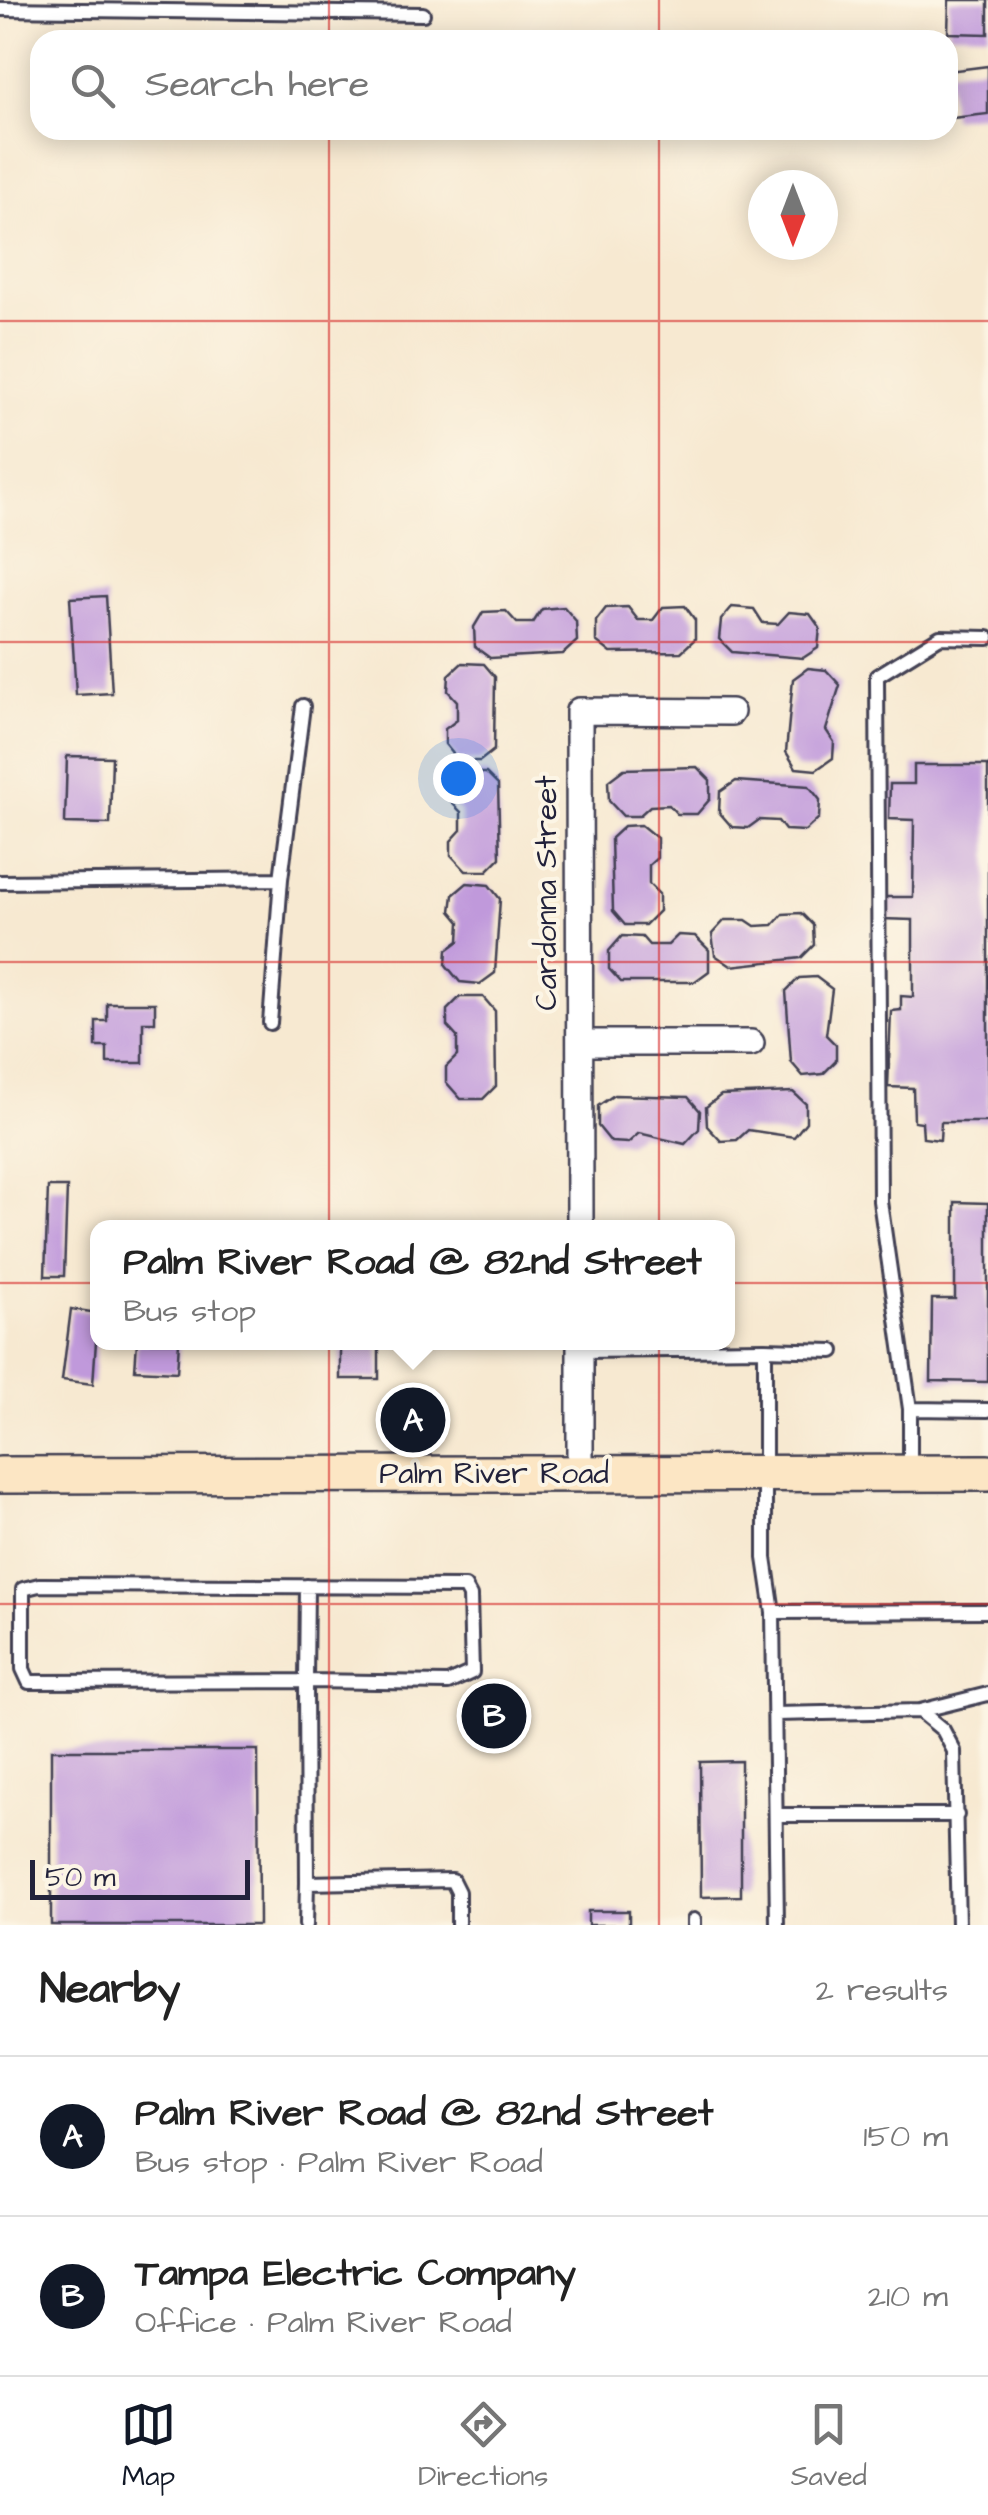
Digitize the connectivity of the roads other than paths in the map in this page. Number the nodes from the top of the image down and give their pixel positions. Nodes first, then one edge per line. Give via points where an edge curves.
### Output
1 (103, 5) edge
2 (0, 9) edge
3 (424, 14) dead end
4 (988, 638) edge
5 (303, 706) dead end
6 (731, 712) dead end
7 (281, 879) junction
8 (0, 882) edge
9 (270, 1023) dead end
10 (580, 1042) junction
11 (751, 1042) dead end
12 (580, 1220) edge
13 (735, 1349) edge
14 (765, 1349) junction
15 (580, 1350) edge
16 (832, 1352) dead end
17 (910, 1409) junction
18 (988, 1410) edge
19 (580, 1474) junction
20 (765, 1474) junction
21 (910, 1474) junction
22 (988, 1474) edge
23 (0, 1475) edge
24 (307, 1586) junction
25 (988, 1611) edge
26 (773, 1612) junction
27 (306, 1681) junction
28 (988, 1694) edge
29 (920, 1710) junction
30 (775, 1714) junction
31 (776, 1814) junction
32 (958, 1816) junction
33 (307, 1883) junction
34 (306, 1925) edge
35 (458, 1925) edge
36 (778, 1925) edge
37 (958, 1925) edge

1 - 2 lane
1 - 3 lane
4 - 17 lane via 940,637 878,676 880,1201
5 - 7 lane
6 - 10 street, Cardonna Street via 579,711
7 - 8 lane
7 - 9 lane
10 - 11 street
10 - 12 street, Cardonna Street
13 - 14 lane
14 - 16 lane
14 - 20 lane
15 - 19 street
17 - 18 lane
17 - 21 lane
19 - 20 street, Palm River Road
19 - 23 street, Palm River Road
20 - 21 street, Palm River Road
20 - 26 lane
21 - 22 street, Palm River Road
24 - 27 lane
24 - 27 lane via 465,1586 472,1672 448,1683
24 - 27 lane via 23,1589 23,1670 29,1682
25 - 26 lane
26 - 30 lane
27 - 33 lane
28 - 29 lane
29 - 30 lane
29 - 32 lane via 954,1751
30 - 31 lane
31 - 32 lane
31 - 36 lane
32 - 37 lane
33 - 34 lane
33 - 35 lane via 452,1880

